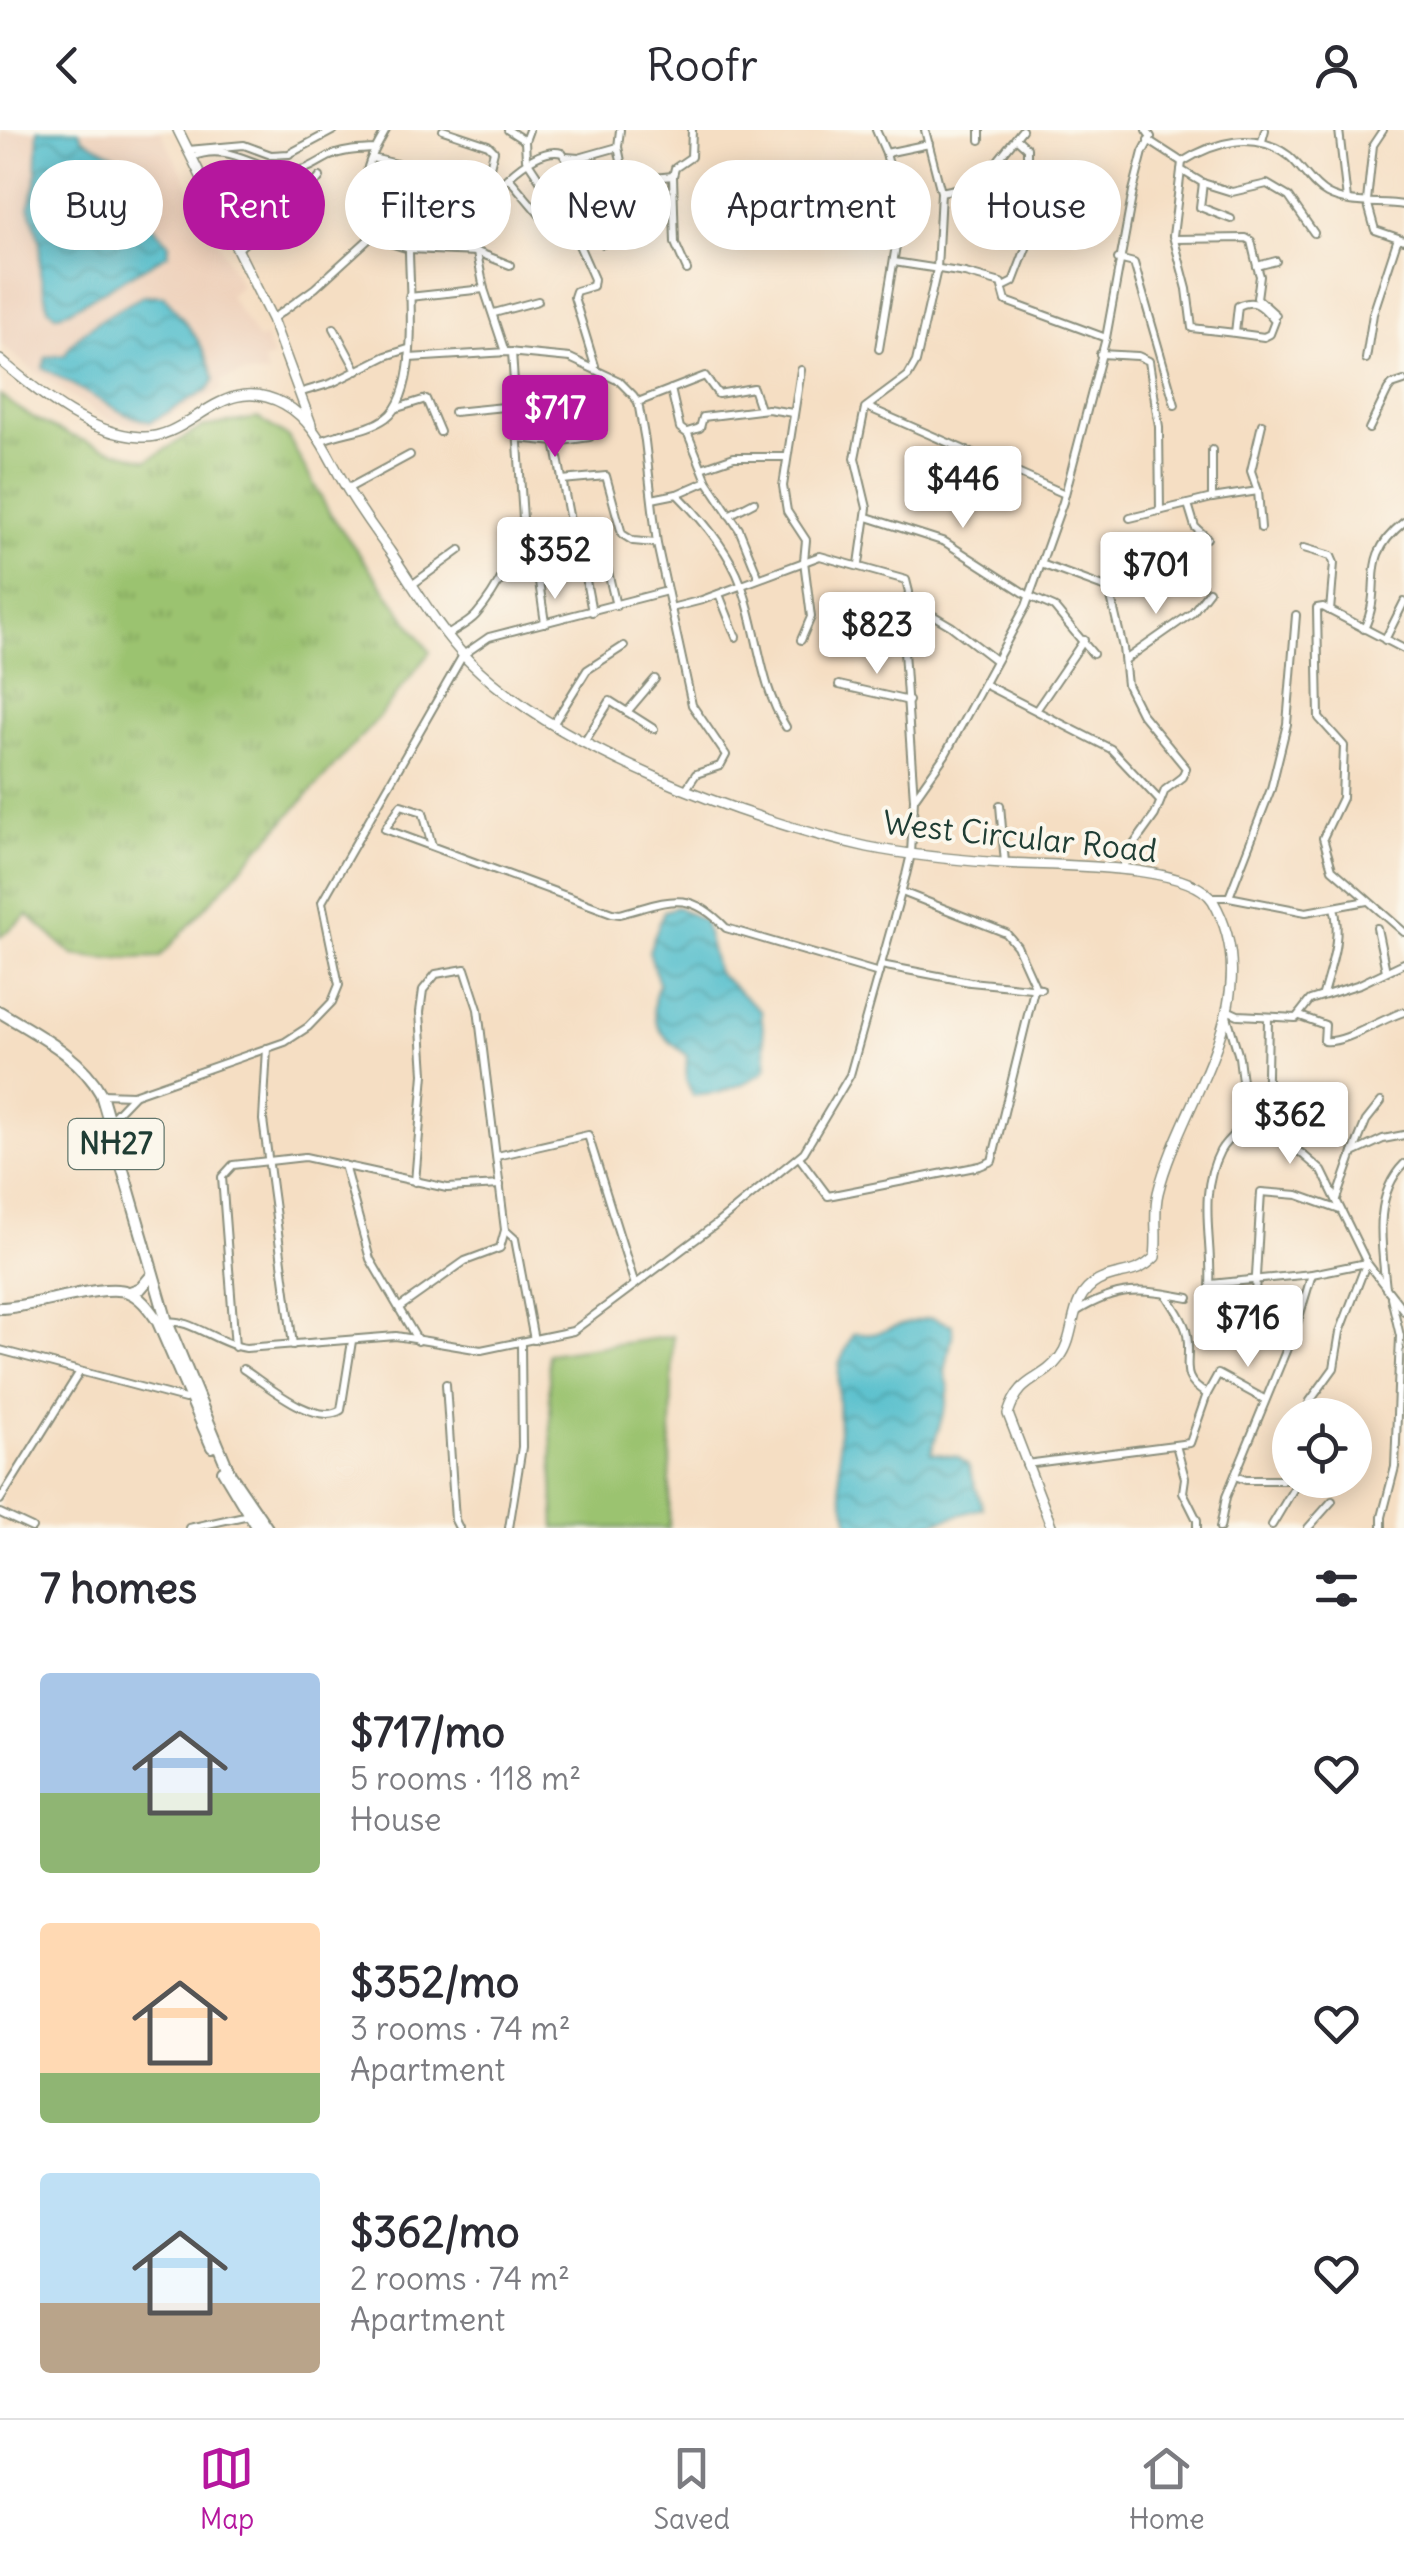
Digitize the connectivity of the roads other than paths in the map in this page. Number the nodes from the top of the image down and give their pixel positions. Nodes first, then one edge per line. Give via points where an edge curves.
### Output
1 (178, 130) edge
2 (334, 130) edge
3 (386, 130) edge
4 (443, 130) edge
5 (508, 130) edge
6 (529, 130) edge
7 (620, 130) edge
8 (692, 130) edge
9 (876, 130) edge
10 (980, 130) edge
11 (1022, 130) edge
12 (1265, 130) edge
13 (1340, 130) edge
14 (1383, 130) edge
15 (929, 131) edge
16 (1150, 134) edge
17 (1017, 139) junction
18 (980, 140) dead end
19 (525, 141) junction
20 (1262, 141) junction
21 (929, 144) junction
22 (618, 148) junction
23 (375, 149) junction
24 (886, 153) junction
25 (190, 154) junction
26 (564, 157) junction
27 (371, 158) joint
28 (193, 160) edge
29 (380, 160) edge
30 (492, 160) edge
31 (526, 160) junction
32 (566, 160) edge
33 (621, 160) edge
34 (1025, 160) edge
35 (1181, 166) junction
36 (511, 176) edge
37 (673, 176) joint
38 (1203, 183) junction
39 (511, 186) edge
40 (942, 192) junction
41 (1348, 200) junction
42 (1368, 202) junction
43 (1404, 205) edge
44 (531, 207) edge
45 (1230, 219) dead end
46 (1314, 233) dead end
47 (1401, 239) edge
48 (1174, 240) junction
49 (237, 250) edge
50 (356, 250) edge
51 (409, 250) edge
52 (442, 250) edge
53 (1025, 250) edge
54 (474, 251) junction
55 (1118, 260) junction
56 (894, 262) junction
57 (1276, 262) dead end
58 (510, 266) dead end
59 (1258, 266) junction
60 (686, 270) dead end
61 (936, 270) junction
62 (1003, 287) junction
63 (484, 289) junction
64 (409, 297) junction
65 (538, 302) dead end
66 (494, 313) junction
67 (1276, 315) dead end
68 (272, 319) junction
69 (334, 328) dead end
70 (1235, 333) junction
71 (1106, 338) junction
72 (410, 348) junction
73 (879, 349) dead end
74 (508, 352) junction
75 (1100, 354) junction
76 (410, 358) junction
77 (1366, 359) dead end
78 (0, 360) edge
79 (596, 368) junction
80 (801, 370) dead end
81 (356, 372) junction
82 (1404, 381) edge
83 (670, 388) junction
84 (302, 392) junction
85 (599, 397) dead end
86 (638, 402) junction
87 (285, 404) junction
88 (513, 404) junction
89 (1175, 406) dead end
90 (396, 408) junction
91 (867, 408) junction
92 (760, 410) junction
93 (454, 412) dead end
94 (793, 413) junction
95 (1262, 424) dead end
96 (312, 426) junction
97 (1370, 429) dead end
98 (440, 432) dead end
99 (687, 432) junction
100 (590, 437) dead end
101 (518, 438) junction
102 (320, 441) junction
103 (554, 442) junction
104 (1212, 450) dead end
105 (410, 455) dead end
106 (786, 457) junction
107 (702, 468) junction
108 (562, 480) junction
109 (707, 480) junction
110 (347, 489) junction
111 (1258, 491) junction
112 (677, 494) junction
113 (1065, 494) junction
114 (1212, 498) junction
115 (652, 499) junction
116 (754, 502) dead end
117 (1188, 504) junction
118 (1160, 510) junction
119 (729, 515) junction
120 (867, 517) junction
121 (1130, 518) dead end
122 (1404, 522) edge
123 (1261, 528) dead end
124 (520, 538) junction
125 (1207, 538) dead end
126 (657, 544) junction
127 (580, 548) dead end
128 (1304, 548) dead end
129 (460, 550) dead end
130 (605, 560) dead end
131 (804, 561) junction
132 (860, 564) junction
133 (1041, 564) junction
134 (538, 575) dead end
135 (758, 576) junction
136 (741, 583) junction
137 (413, 584) junction
138 (667, 590) junction
139 (1209, 590) dead end
140 (719, 594) junction
141 (1029, 596) junction
142 (907, 600) junction
143 (1404, 602) edge
144 (616, 606) junction
145 (671, 608) junction
146 (862, 610) dead end
147 (1330, 611) junction
148 (592, 612) junction
149 (1296, 615) dead end
150 (903, 616) junction
151 (545, 624) junction
152 (1364, 628) junction
153 (449, 634) junction
154 (736, 637) dead end
155 (801, 640) dead end
156 (1084, 640) junction
157 (1385, 640) junction
158 (624, 646) dead end
159 (1404, 650) edge
160 (1093, 654) dead end
161 (464, 655) junction
162 (994, 660) junction
163 (1125, 660) junction
164 (656, 679) dead end
165 (984, 684) junction
166 (839, 685) dead end
167 (910, 700) junction
168 (1037, 709) junction
169 (627, 712) junction
170 (554, 723) junction
171 (786, 727) dead end
172 (654, 729) dead end
173 (585, 741) junction
174 (686, 790) junction
175 (914, 798) junction
176 (1160, 801) junction
177 (1000, 804) dead end
178 (432, 846) junction
179 (911, 854) junction
180 (1005, 864) junction
181 (1123, 869) junction
182 (902, 892) junction
183 (1211, 897) junction
184 (1228, 897) junction
185 (1369, 900) junction
186 (1334, 907) junction
187 (1376, 928) dead end
188 (1404, 932) edge
189 (1404, 963) edge
190 (880, 969) junction
191 (1386, 971) junction
192 (1038, 989) junction
193 (1323, 994) junction
194 (1226, 1010) junction
195 (0, 1012) edge
196 (1404, 1012) edge
197 (1300, 1016) junction
198 (1268, 1017) junction
199 (268, 1048) junction
200 (101, 1094) junction
201 (134, 1095) junction
202 (1381, 1102) dead end
203 (110, 1120) junction
204 (1247, 1122) junction
205 (1266, 1133) junction
206 (1404, 1136) edge
207 (1353, 1153) junction
208 (497, 1156) junction
209 (799, 1157) junction
210 (268, 1162) junction
211 (1404, 1164) edge
212 (344, 1165) junction
213 (415, 1182) junction
214 (500, 1185) junction
215 (1336, 1200) junction
216 (1341, 1210) junction
217 (506, 1230) junction
218 (1367, 1262) junction
219 (152, 1274) junction
220 (1312, 1274) junction
221 (1258, 1278) junction
222 (1211, 1284) junction
223 (635, 1285) junction
224 (130, 1292) junction
225 (1166, 1293) junction
226 (1388, 1293) junction
227 (1189, 1298) dead end
228 (1209, 1299) dead end
229 (400, 1307) junction
230 (0, 1308) edge
231 (1404, 1312) edge
232 (1074, 1313) junction
233 (1262, 1316) dead end
234 (168, 1322) junction
235 (534, 1340) junction
236 (352, 1341) junction
237 (418, 1341) junction
238 (521, 1343) junction
239 (235, 1346) junction
240 (293, 1346) junction
241 (0, 1350) edge
242 (242, 1369) dead end
243 (79, 1373) junction
244 (446, 1384) dead end
245 (1207, 1394) junction
246 (1312, 1398) edge
247 (1264, 1399) junction
248 (192, 1402) junction
249 (1176, 1445) junction
250 (1025, 1464) junction
251 (1236, 1476) junction
252 (1272, 1481) edge
253 (1288, 1498) edge
254 (2, 1499) edge
255 (1332, 1501) dead end
256 (2, 1513) edge
257 (250, 1515) junction
258 (1272, 1526) dead end
259 (32, 1528) edge
260 (189, 1528) edge
261 (258, 1528) edge
262 (267, 1528) edge
263 (459, 1528) edge
264 (510, 1528) edge
265 (1052, 1528) edge
266 (1197, 1528) edge
267 (1220, 1528) edge
268 (1308, 1528) edge
269 (1382, 1528) edge

1 - 25 street
2 - 25 street via 289,154 244,145
3 - 23 street
4 - 30 street via 488,145
5 - 19 street
6 - 19 street
7 - 22 street
8 - 37 street via 691,157
9 - 24 street
10 - 18 street
11 - 17 street
12 - 20 street
13 - 41 street
14 - 42 street via 1373,145
15 - 21 street
16 - 35 street
16 - 55 street
17 - 34 street via 1028,153
17 - 40 street via 979,184
19 - 31 street
20 - 35 street via 1212,144
20 - 41 street via 1286,152 1328,196
21 - 24 street
21 - 40 street
22 - 26 street
22 - 33 street
23 - 25 street via 347,151 296,171 214,150
23 - 27 street
24 - 56 street via 901,216
25 - 28 street
26 - 31 street via 552,150
26 - 32 street
27 - 29 street
31 - 36 street
31 - 79 street via 571,227 594,278 593,286 574,297
35 - 38 street
35 - 48 street
37 - 60 street via 675,243
38 - 45 street via 1200,207
38 - 46 street via 1232,192 1268,184 1289,197
39 - 44 street
40 - 61 street
41 - 42 street
42 - 43 street
42 - 47 street via 1375,230
47 - 77 street
48 - 59 street via 1246,238
48 - 70 street via 1192,328
49 - 68 street
50 - 68 street
51 - 64 street
52 - 54 street
53 - 62 street via 1013,282
54 - 58 street
54 - 63 street
55 - 71 street
55 - 89 street via 1134,263
56 - 61 street
56 - 73 street
57 - 59 street
59 - 67 street via 1256,296
61 - 62 street
61 - 91 street via 916,362
62 - 71 street via 1006,301
63 - 64 street
63 - 66 street
64 - 72 street
65 - 66 street
66 - 74 street
68 - 84 street
69 - 81 street
70 - 70 street via 1264,337 1276,322 1258,303 1246,302 1235,313
71 - 75 street
72 - 76 street
72 - 81 street
74 - 76 street
74 - 79 street via 570,358
74 - 88 street
75 - 113 street
75 - 118 street via 1149,361 1159,426
76 - 90 street
78 - 87 street via 73,414 140,437 166,432 229,398 262,396
79 - 86 street
80 - 94 street
81 - 84 street
82 - 97 street via 1388,390
83 - 86 street
83 - 92 street via 708,376 718,394 754,388
83 - 99 street via 678,425
84 - 87 street
84 - 96 street
85 - 88 street
86 - 115 street
87 - 96 street, West Circular Road
88 - 93 street
88 - 101 street
90 - 98 street via 426,399
90 - 102 street via 365,429
91 - 113 street
91 - 120 street via 855,458
92 - 94 street
92 - 99 street via 703,417 698,430
94 - 106 street
95 - 111 street via 1251,471
96 - 102 street, West Circular Road
99 - 107 street
100 - 103 street
101 - 103 street
101 - 124 street
102 - 110 street, West Circular Road
103 - 108 street
104 - 114 street
105 - 110 street
106 - 107 street via 734,457
106 - 131 street via 784,502 804,534
107 - 109 street
108 - 124 street via 572,531
108 - 126 street via 608,478 624,538
109 - 112 street
109 - 119 street
110 - 137 street, West Circular Road
111 - 114 street
111 - 123 street
112 - 115 street
112 - 136 street via 718,542
113 - 133 street
114 - 117 street
115 - 126 street
116 - 119 street
117 - 118 street
117 - 125 street
118 - 121 street
119 - 135 street
120 - 132 street
120 - 141 street via 944,542
122 - 152 street via 1374,558
124 - 153 street via 474,618
126 - 138 street
127 - 148 street
128 - 147 street via 1334,563
129 - 137 street
130 - 144 street
131 - 132 street via 826,556
131 - 135 street
131 - 155 street via 812,617
132 - 142 street via 906,580
133 - 141 street
133 - 163 street via 1109,589
134 - 151 street
135 - 136 street
136 - 140 street
136 - 171 street via 756,652
137 - 153 street, West Circular Road
138 - 144 street
138 - 145 street
139 - 163 street via 1200,606
140 - 145 street
140 - 154 street
141 - 156 street via 1054,607
141 - 162 street
142 - 150 street
142 - 162 street
143 - 157 street
144 - 148 street
145 - 174 street via 692,705 726,755 720,766 696,774
146 - 150 street
147 - 152 street
147 - 185 street via 1316,611 1319,718 1344,746 1344,773 1342,798 1323,838 1332,870
148 - 151 street
149 - 184 street via 1286,724 1271,789
150 - 167 street
151 - 161 street via 488,637
152 - 157 street
153 - 161 street, West Circular Road
156 - 160 street
156 - 168 street
157 - 159 street
158 - 170 street via 587,670
161 - 170 street, West Circular Road
161 - 199 street via 322,902 338,972 336,994 308,1028
162 - 165 street
163 - 176 street via 1127,686 1141,713 1186,768
164 - 169 street
165 - 168 street
165 - 175 street
166 - 167 street
167 - 175 street
168 - 176 street via 1111,749
169 - 172 street
169 - 173 street via 610,701
170 - 173 street, West Circular Road
173 - 174 street, West Circular Road
174 - 179 street, West Circular Road via 806,832
175 - 179 street
176 - 181 street
177 - 180 street
178 - 178 street via 423,812 402,805 386,830
178 - 190 street via 612,913 685,899 726,928
179 - 180 street, West Circular Road
179 - 182 street
180 - 181 street, West Circular Road
181 - 183 street, West Circular Road via 1176,878
182 - 190 street
182 - 192 street via 1006,933
183 - 184 street
183 - 194 street via 1231,959
184 - 186 street via 1306,912
185 - 186 street
185 - 188 street
186 - 193 street via 1338,924
187 - 191 street
189 - 191 street
190 - 192 street
190 - 209 street via 850,1075
191 - 193 street
192 - 209 street via 992,1161 828,1196
193 - 197 street
194 - 198 street
194 - 204 street via 1240,1057
194 - 232 street via 1218,1048 1156,1196 1156,1256 1137,1272 1100,1280 1081,1296
195 - 200 highway, NH27 via 88,1071
196 - 197 street via 1339,1042 1324,1042 1325,1025
197 - 198 street
198 - 205 street
199 - 201 street
199 - 210 street
200 - 201 street
200 - 203 highway, NH27
201 - 203 street
202 - 207 street
203 - 219 highway, NH27
204 - 205 street
204 - 222 street via 1221,1148 1210,1180
205 - 215 street via 1322,1171
206 - 207 street
207 - 215 street
208 - 213 street via 470,974 436,974 423,990 420,1012 424,1074
208 - 214 street
208 - 223 street via 588,1135
209 - 223 street
210 - 212 street via 305,1157
210 - 239 street via 232,1166 222,1176
210 - 240 street
211 - 226 street via 1382,1215
212 - 213 street
212 - 229 street via 370,1258
213 - 214 street
214 - 217 street
215 - 216 street
216 - 218 street
216 - 221 street via 1263,1190
217 - 229 street via 500,1248 465,1261
217 - 235 street via 515,1239
218 - 220 street
218 - 226 street
218 - 246 street via 1334,1368
219 - 224 highway
219 - 234 highway, NH27
220 - 221 street
220 - 247 street
221 - 222 street
221 - 233 street via 1255,1298
222 - 228 street
223 - 235 street via 573,1330
224 - 230 highway
224 - 248 highway via 156,1320
225 - 227 street
225 - 232 street via 1120,1290
225 - 245 street via 1187,1335 1188,1378
226 - 231 street
226 - 269 street via 1400,1336 1395,1468
229 - 237 street
232 - 250 street via 1058,1360 1022,1386 1008,1414
234 - 239 street via 180,1320
234 - 262 highway, NH27 via 230,1474
235 - 238 street
236 - 237 street
236 - 240 street
236 - 242 street via 341,1410 334,1415 306,1410
237 - 238 street via 481,1350
238 - 264 street via 522,1448
239 - 240 street
241 - 243 street
243 - 248 street
243 - 254 street
244 - 263 street
245 - 247 street via 1218,1374
245 - 249 street via 1193,1441
247 - 251 street
248 - 257 highway
249 - 250 street
249 - 266 street via 1182,1492
250 - 265 street
251 - 252 street
251 - 267 street
253 - 258 street
254 - 256 street
255 - 268 street
256 - 259 street
257 - 260 street
257 - 261 highway

